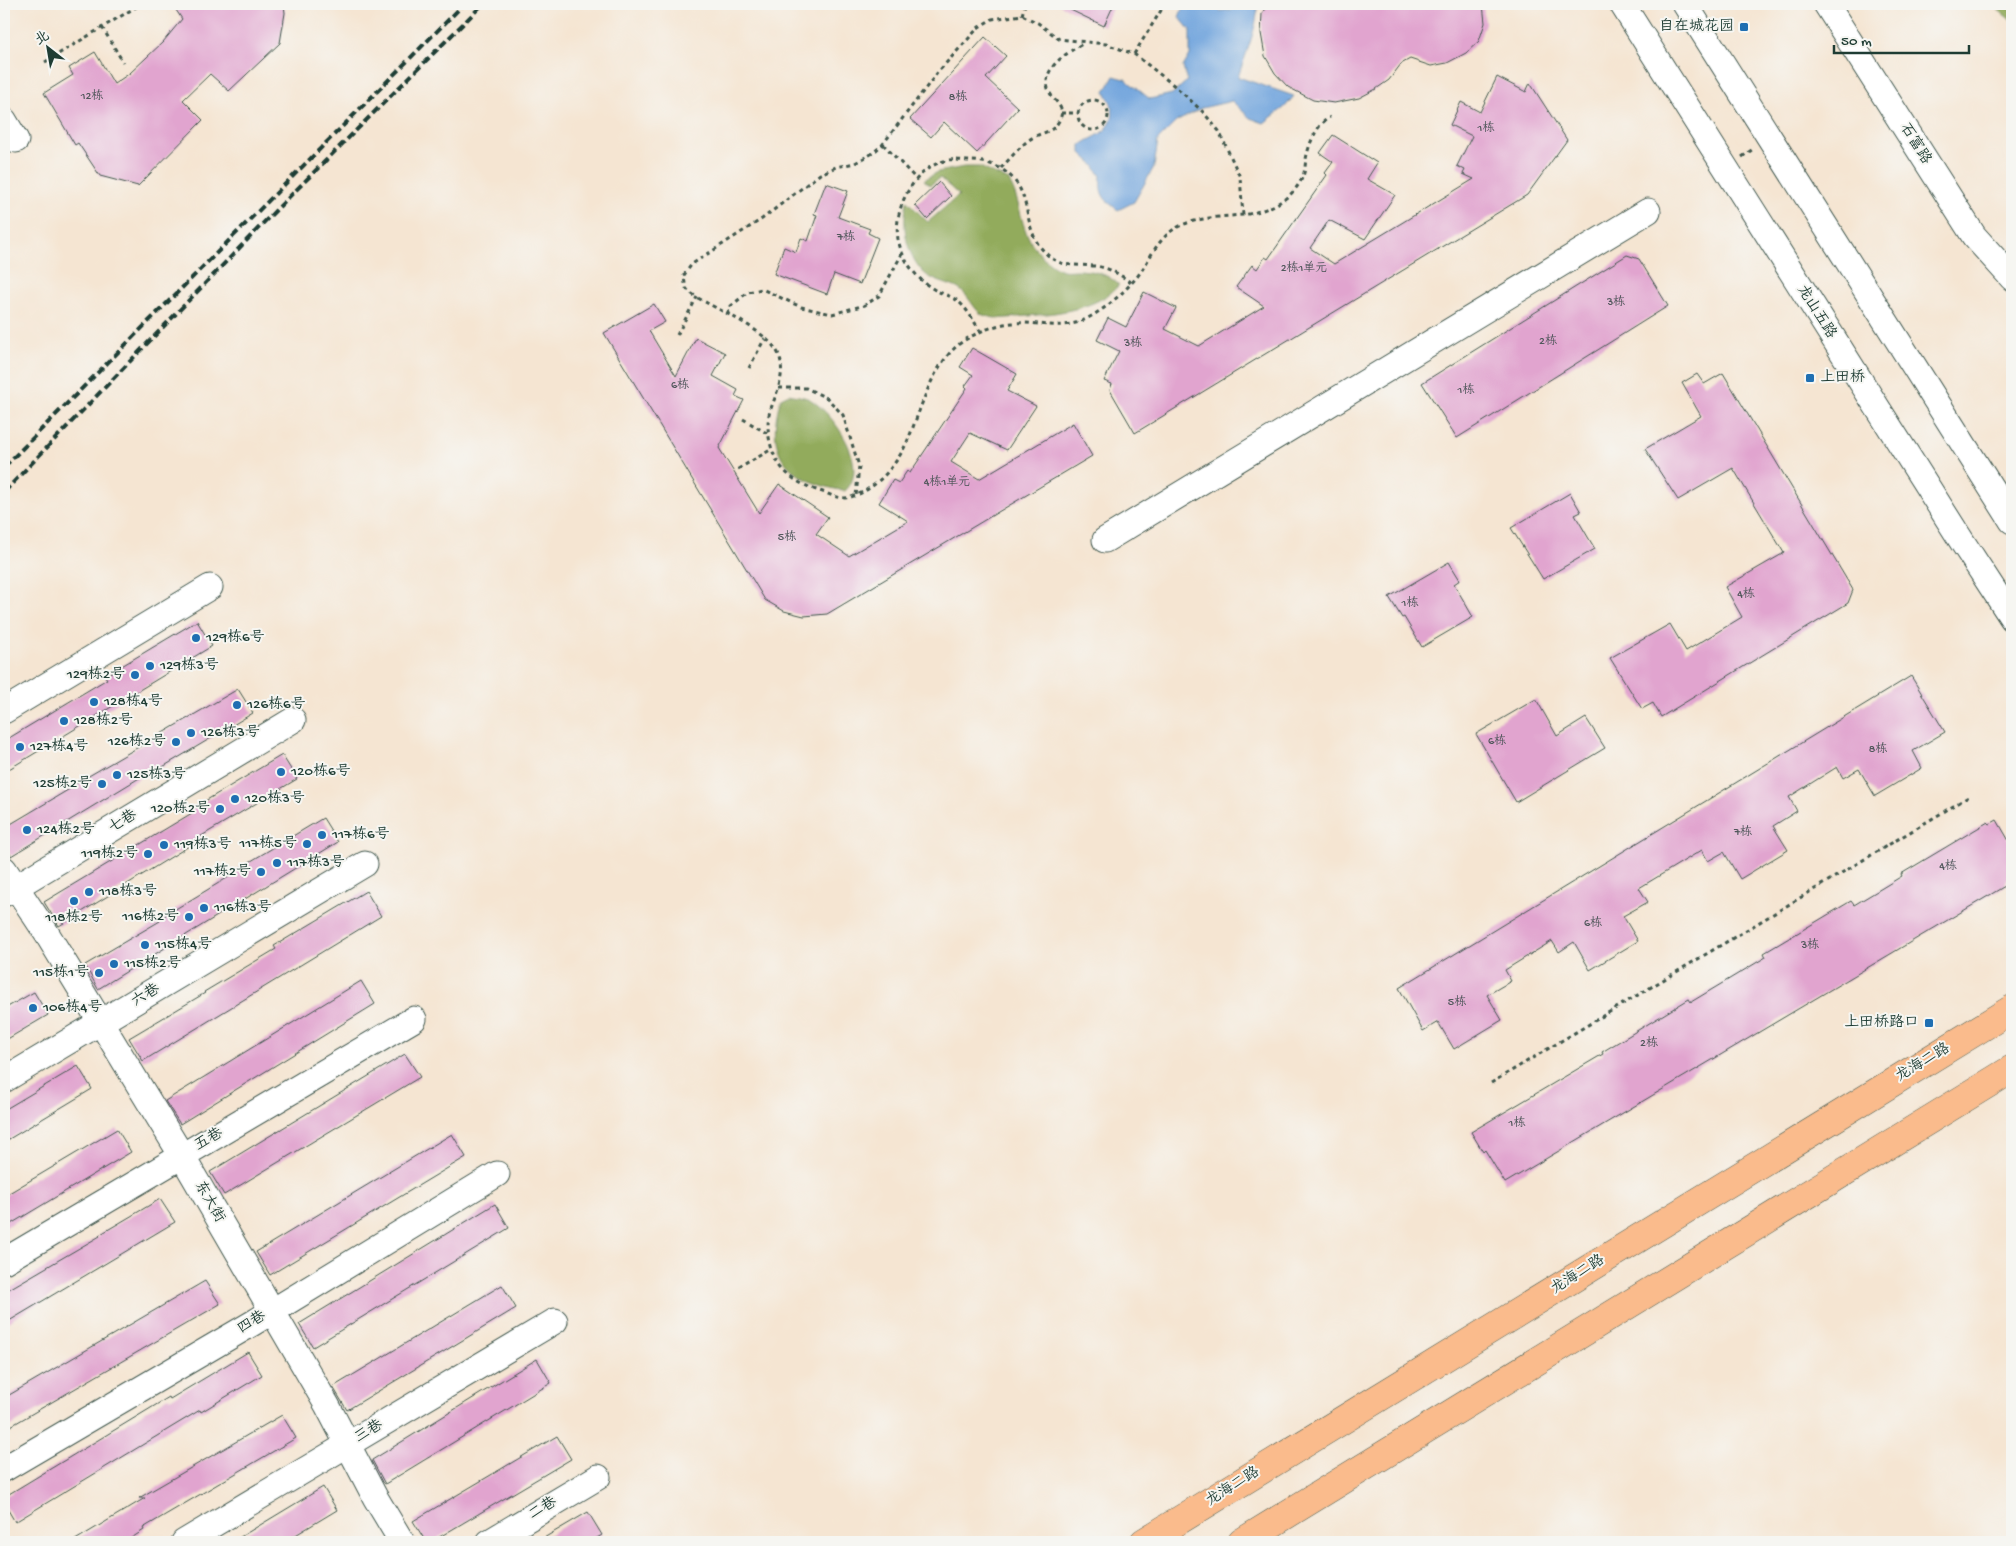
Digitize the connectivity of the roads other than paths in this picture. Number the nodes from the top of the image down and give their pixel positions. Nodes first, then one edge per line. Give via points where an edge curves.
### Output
1 (1622, 4) edge
2 (1685, 4) edge
3 (1826, 4) edge
4 (1648, 211) dead end
5 (2012, 278) edge
6 (2012, 521) edge
7 (1106, 540) dead end
8 (210, 587) dead end
9 (2012, 618) edge
10 (4, 711) edge
11 (293, 720) dead end
12 (365, 864) dead end
13 (8, 883) edge
14 (2012, 1009) edge
15 (414, 1019) dead end
16 (101, 1024) junction
17 (2012, 1069) edge
18 (4, 1080) edge
19 (182, 1156) junction
20 (497, 1174) dead end
21 (4, 1261) edge
22 (272, 1311) junction
23 (555, 1321) dead end
24 (348, 1444) junction
25 (4, 1469) edge
26 (598, 1477) dead end
27 (184, 1542) edge
28 (402, 1542) edge
29 (489, 1542) edge
30 (1144, 1542) edge
31 (1242, 1542) edge

1 - 9 street, 龙山五路
2 - 6 street
3 - 5 street, 石富路 via 1974,236
4 - 7 street
8 - 10 street
11 - 13 street, 七巷
12 - 16 street, 六巷
13 - 16 street, 东大街 via 47,934
14 - 30 main road, 龙海二路
15 - 19 street, 五巷
16 - 18 street, 六巷
16 - 19 street, 东大街
17 - 31 main road
19 - 21 street, 五巷
19 - 22 street, 东大街
20 - 22 street, 四巷
22 - 24 street, 东大街
22 - 25 street, 四巷
23 - 24 street, 三巷
24 - 27 street, 三巷
24 - 28 street, 东大街
26 - 29 street, 二巷

